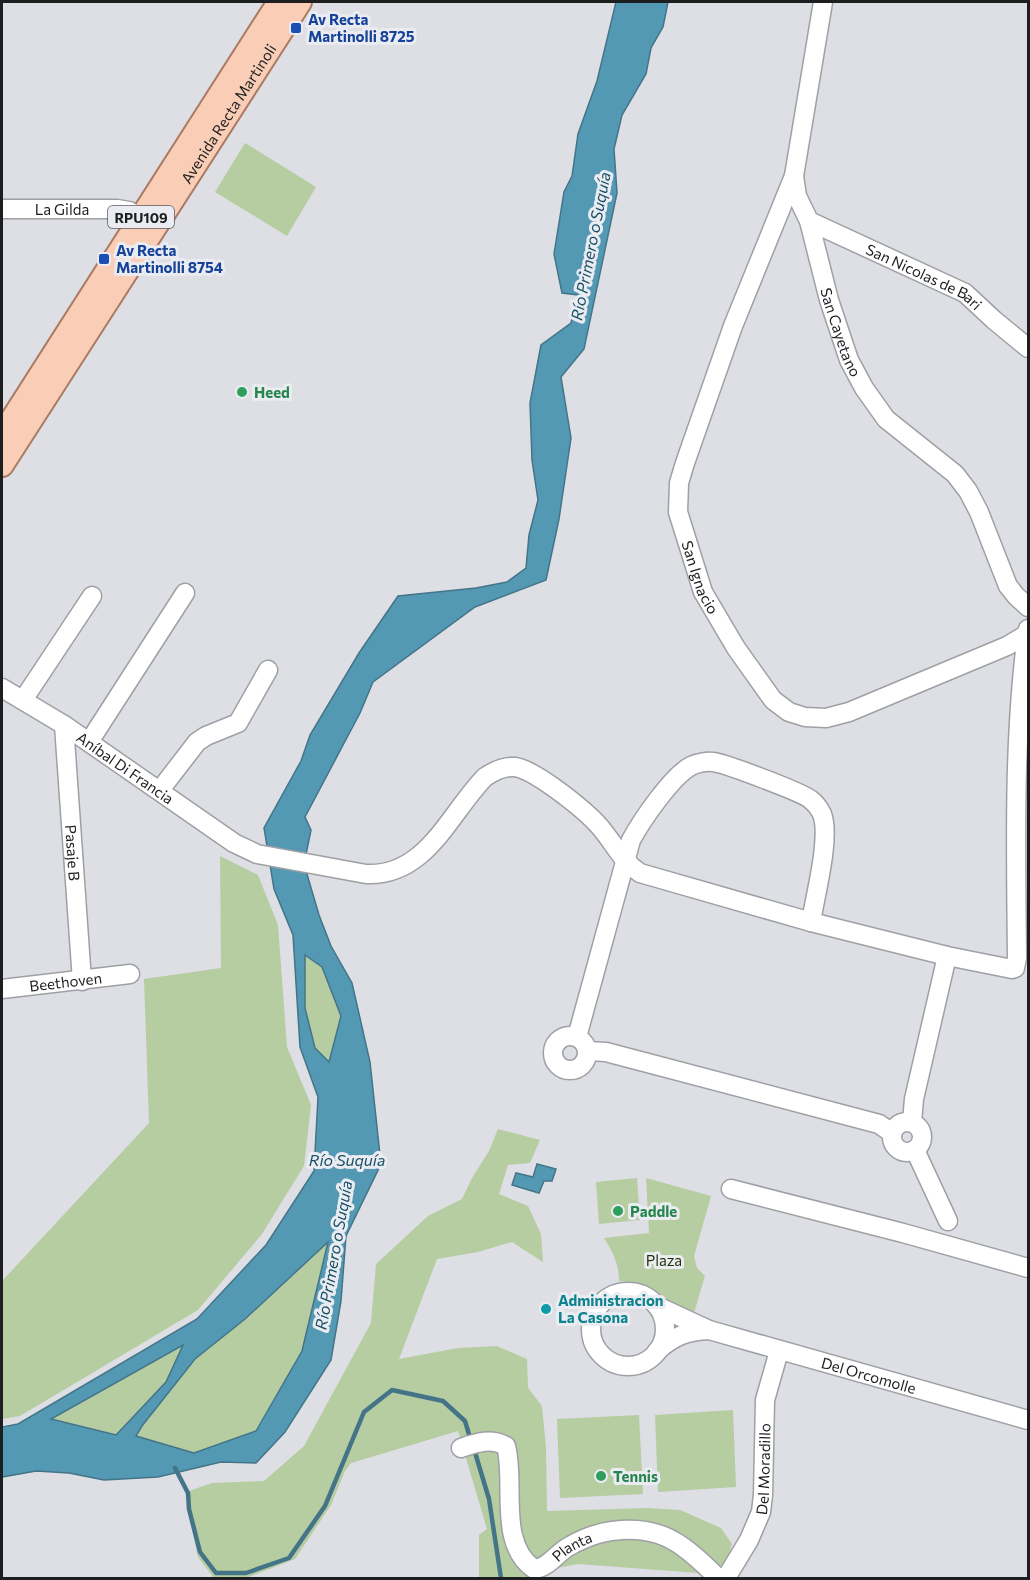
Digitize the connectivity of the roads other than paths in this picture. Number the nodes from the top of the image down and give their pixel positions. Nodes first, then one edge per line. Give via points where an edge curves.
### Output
1 (823, 2) edge
2 (291, 3) edge
3 (794, 176) junction
4 (2, 209) edge
5 (149, 221) junction
6 (809, 221) junction
7 (1029, 348) edge
8 (6, 435) edge
9 (2, 465) edge
10 (185, 593) dead end
11 (92, 596) dead end
12 (1029, 607) edge
13 (1028, 631) edge
14 (268, 670) dead end
15 (2, 688) edge
16 (23, 700) junction
17 (64, 724) junction
18 (89, 742) junction
19 (160, 790) junction
20 (624, 861) junction
21 (811, 922) junction
22 (947, 956) junction
23 (130, 974) dead end
24 (82, 981) junction
25 (2, 989) edge
26 (912, 1122) junction
27 (892, 1133) junction
28 (915, 1150) junction
29 (731, 1189) dead end
30 (948, 1221) dead end
31 (1029, 1268) edge
32 (657, 1306) junction
33 (709, 1330) junction
34 (779, 1351) junction
35 (656, 1353) junction
36 (1029, 1420) edge
37 (462, 1447) dead end
38 (718, 1578) edge
39 (726, 1578) edge

1 - 3 street, San Cayetano
2 - 5 main road, Avenida Recta Martinoli / RPU109
3 - 6 street, San Cayetano via 797,196
3 - 13 street, San Ignacio via 733,326 679,483 678,512 703,592 773,700 789,712 805,717 826,718 849,712 1006,646
4 - 5 street, La Gilda via 117,209
5 - 8 main road, Avenida Recta Martinoli / RPU109
6 - 7 street, San Nicolas de Bari via 965,292
6 - 12 street, San Cayetano via 829,300 849,360 864,388 886,419 955,474 979,512 1008,586
8 - 9 main road, Avenida Recta Martinoli / RPU109
10 - 18 street
11 - 16 street
13 - 22 street via 1021,678 1016,782 1015,968
14 - 19 street via 238,723 197,742
15 - 16 street, Aníbal Di Francia
16 - 17 street, Aníbal Di Francia
17 - 18 street, Aníbal Di Francia
17 - 24 street, Pasaje B
18 - 19 street, Aníbal Di Francia
19 - 20 street, Aníbal Di Francia via 252,852 380,874 419,857 485,777 513,766 560,792 590,817
20 - 21 street via 640,873
20 - 21 street via 640,824 682,772 692,765 714,762 795,791 810,799 821,812 825,836
20 - 27 street via 582,1044 879,1124
21 - 22 street
22 - 26 street
23 - 24 street, Beethoven
24 - 25 street, Beethoven
26 - 27 street via 898,1124
26 - 28 street via 922,1133
27 - 28 street via 896,1147 905,1152
28 - 30 street
29 - 31 street
32 - 33 street, Del Orcomolle
32 - 35 street via 664,1329
32 - 35 street via 637,1293 613,1295 595,1311 591,1328 595,1346 612,1363 635,1365
33 - 34 street, Del Orcomolle
33 - 35 street via 680,1334
34 - 36 street, Del Orcomolle
34 - 39 street, Del Moradillo via 765,1400 760,1512
37 - 38 street, Planta via 482,1441 506,1446 511,1474 511,1523 520,1550 534,1569 543,1568 568,1547 594,1534 645,1530 665,1535 683,1546

